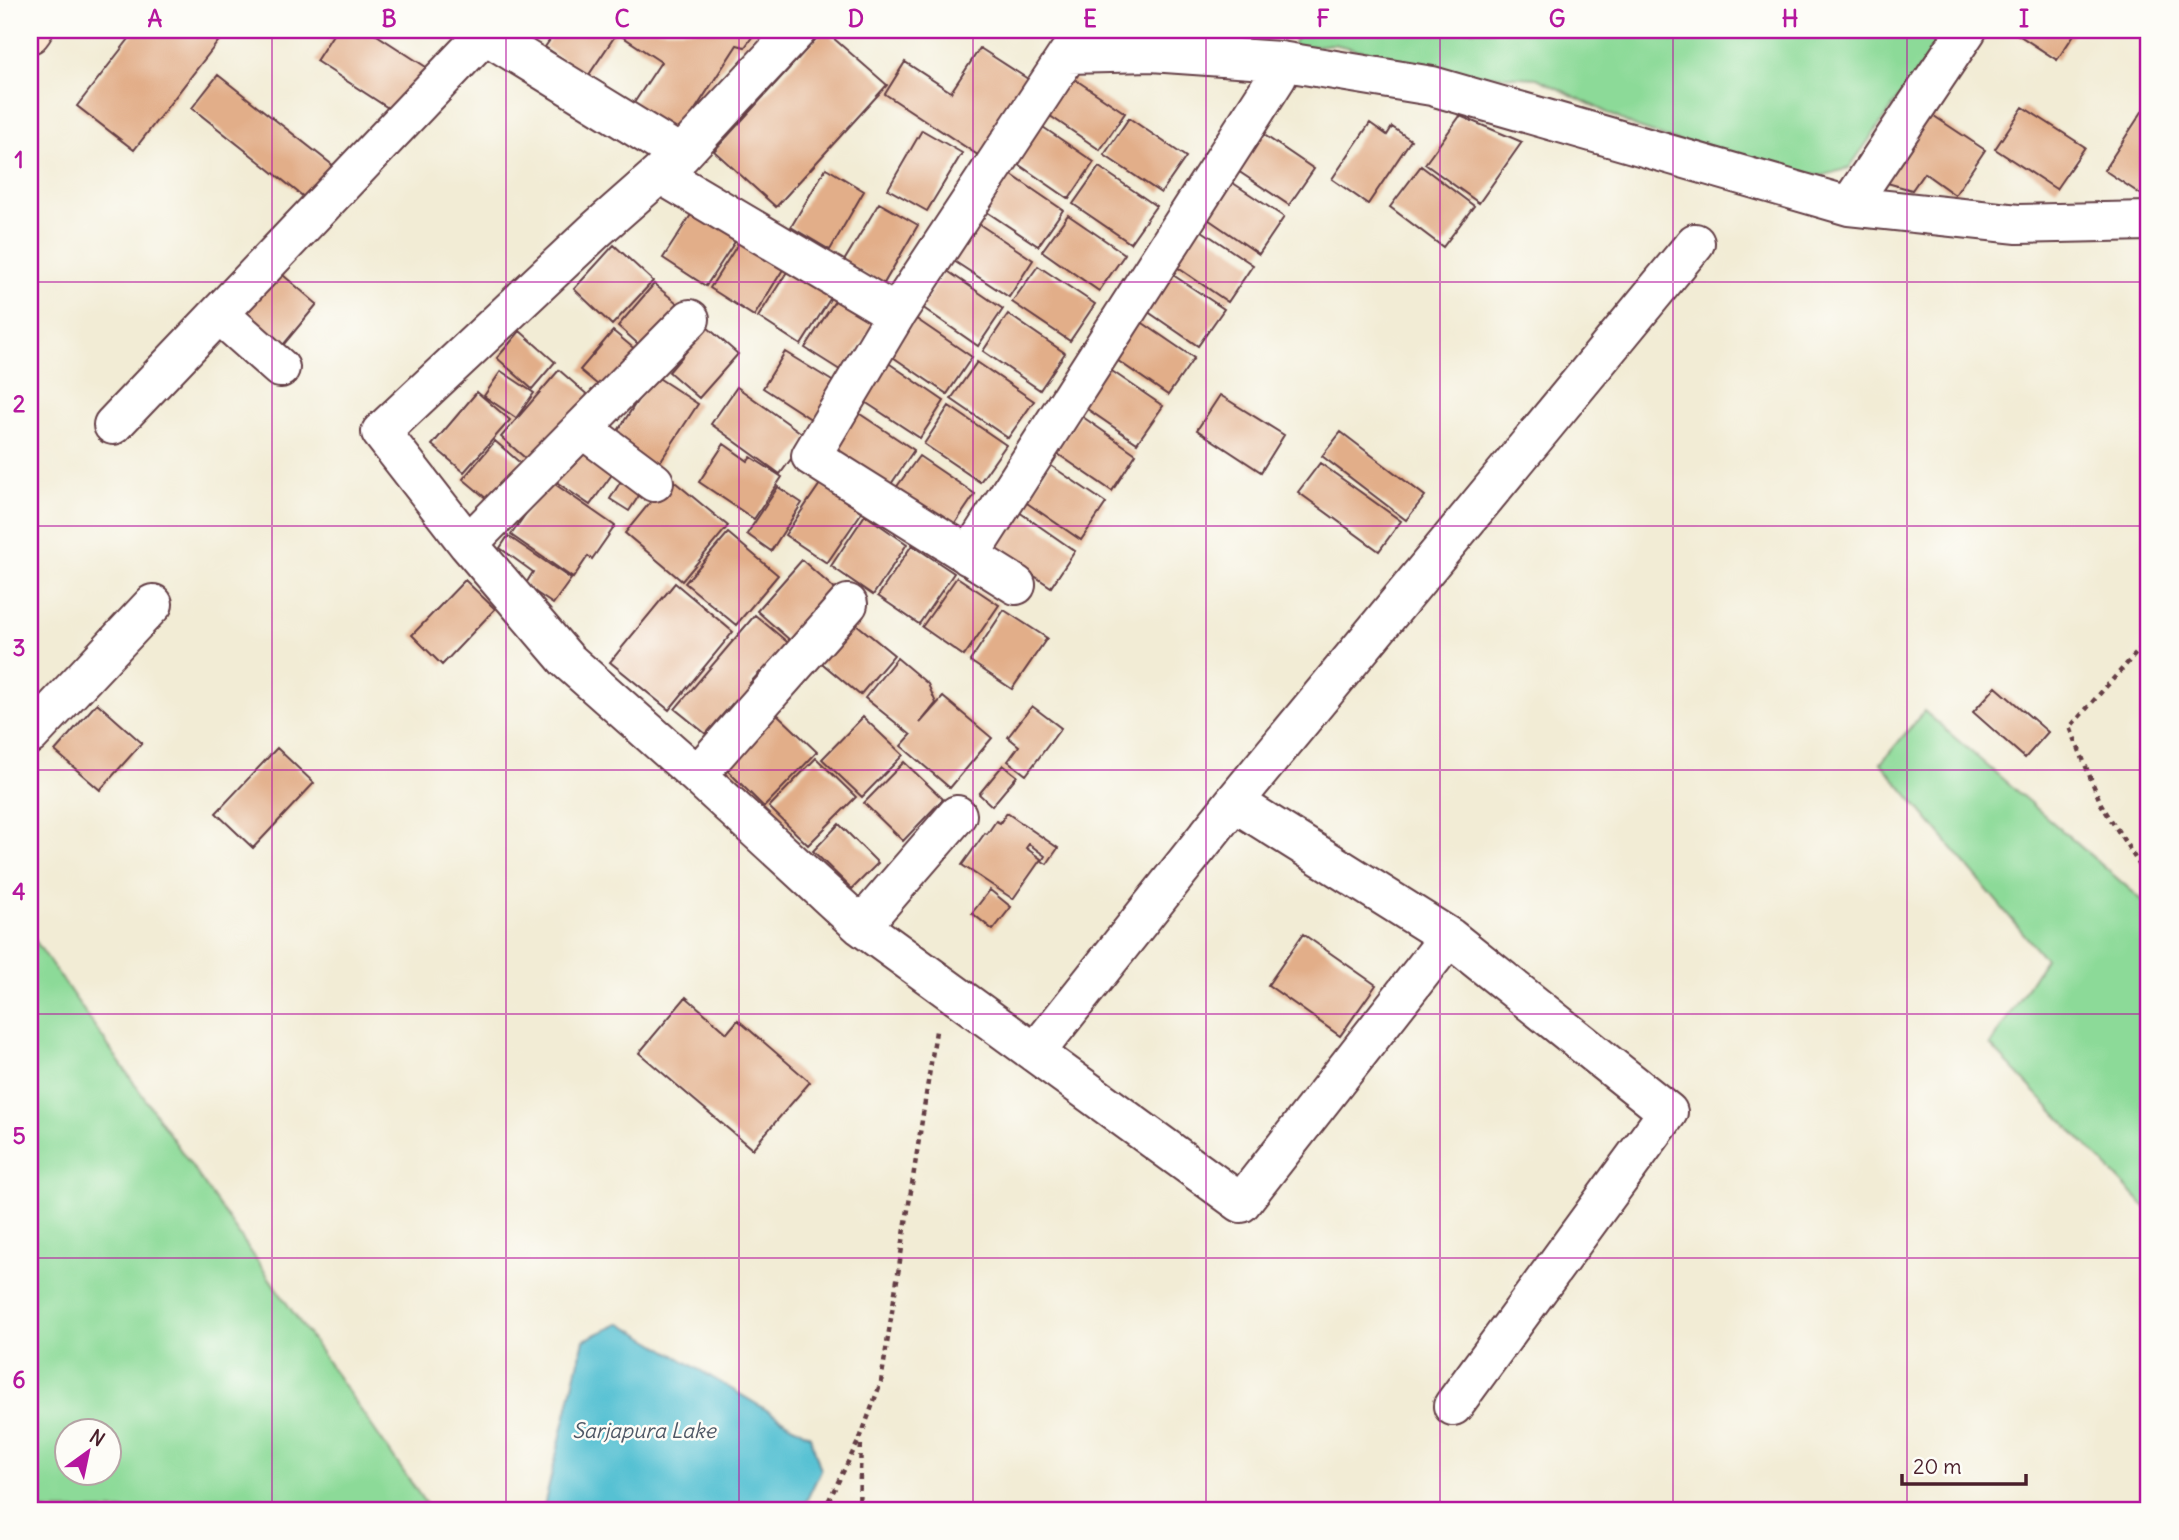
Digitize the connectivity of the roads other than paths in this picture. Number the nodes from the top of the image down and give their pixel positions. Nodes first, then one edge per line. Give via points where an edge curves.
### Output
1 (33, 30) edge
2 (797, 30) edge
3 (1967, 30) edge
4 (482, 32) edge
5 (30, 34) edge
6 (1153, 41) edge
7 (1280, 61) junction
8 (671, 164) junction
9 (1849, 206) junction
10 (2149, 220) edge
11 (1695, 243) dead end
12 (219, 313) junction
13 (896, 314) junction
14 (690, 319) dead end
15 (280, 368) dead end
16 (113, 425) dead end
17 (583, 429) junction
18 (654, 482) dead end
19 (468, 544) junction
20 (969, 556) junction
21 (1016, 585) dead end
22 (153, 604) dead end
23 (848, 604) dead end
24 (30, 735) edge
25 (697, 775) junction
26 (1234, 802) junction
27 (957, 815) dead end
28 (861, 926) junction
29 (1449, 937) junction
30 (1035, 1053) junction
31 (1453, 1406) dead end

1 - 5 street
2 - 8 street
3 - 9 street
4 - 8 street
4 - 12 street
6 - 7 street
6 - 13 street via 1068,54
7 - 9 street via 1432,86
7 - 20 street via 1277,77
8 - 13 street
8 - 19 street via 381,432
9 - 10 street via 2018,224
11 - 26 street
12 - 15 street
12 - 16 street
13 - 20 street via 811,456
14 - 17 street
17 - 18 street
17 - 19 street
19 - 25 street via 567,660
20 - 21 street
22 - 24 street
23 - 25 street
25 - 28 street
26 - 29 street
26 - 30 street
27 - 28 street
28 - 30 street
29 - 30 street via 1241,1203
29 - 31 street via 1668,1112

